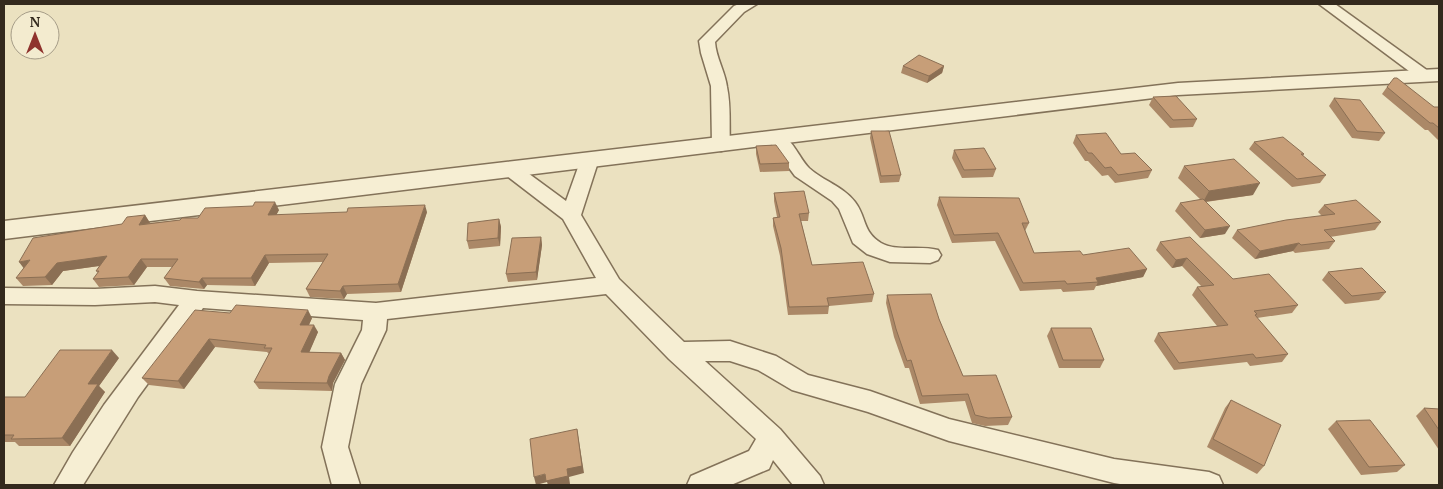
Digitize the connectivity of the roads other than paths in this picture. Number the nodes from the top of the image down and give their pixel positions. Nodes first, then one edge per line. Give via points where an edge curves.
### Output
1 (750, 4) edge
2 (1326, 4) edge
3 (1433, 75) edge
4 (776, 138) junction
5 (721, 145) junction
6 (590, 159) junction
7 (510, 169) junction
8 (572, 215) junction
9 (4, 230) edge
10 (930, 255) dead end
11 (611, 285) junction
12 (4, 296) edge
13 (197, 299) junction
14 (376, 312) junction
15 (678, 352) junction
16 (771, 437) junction
17 (68, 485) edge
18 (346, 485) edge
19 (701, 485) edge
20 (810, 485) edge
21 (1209, 485) edge

1 - 5 street via 740,9 708,41 707,54 719,88
2 - 3 street
3 - 4 street via 1178,89
4 - 5 street
4 - 10 street via 802,172 839,196 848,207 860,238 890,254
5 - 6 street
6 - 7 street
6 - 8 street
7 - 8 street
7 - 9 street
8 - 11 street
11 - 14 street
11 - 15 street
12 - 13 street via 155,294
13 - 14 street
13 - 17 street via 98,433
14 - 18 street via 374,330 348,384 335,447
15 - 16 street
15 - 21 street via 730,351 767,363 801,383 870,402 949,430 1114,471
16 - 19 street via 760,460
16 - 20 street

